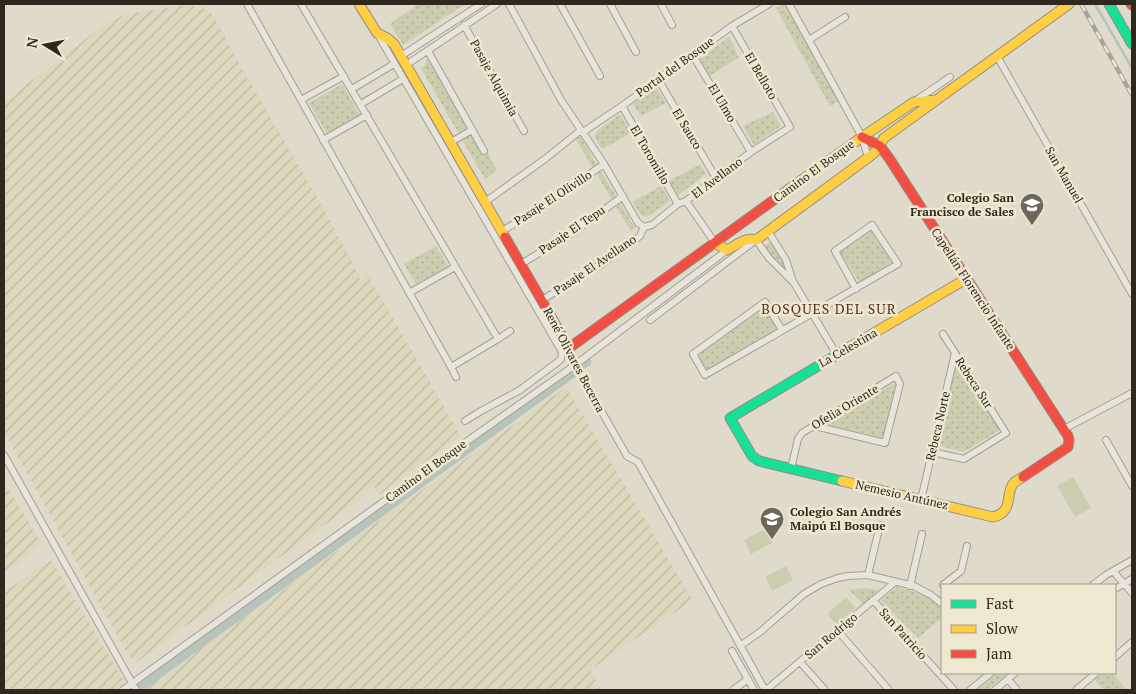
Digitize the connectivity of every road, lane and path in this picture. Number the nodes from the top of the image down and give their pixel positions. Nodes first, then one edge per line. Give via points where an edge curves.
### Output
1 (247, 4) edge
2 (301, 4) edge
3 (359, 4) edge
4 (481, 4) edge
5 (497, 4) edge
6 (509, 4) edge
7 (560, 4) edge
8 (610, 4) edge
9 (661, 4) edge
10 (769, 4) edge
11 (789, 4) edge
12 (1069, 4) edge
13 (1109, 4) edge
14 (846, 17) dead end
15 (464, 25) junction
16 (672, 25) dead end
17 (732, 26) junction
18 (377, 33) junction
19 (810, 40) junction
20 (1132, 44) edge
21 (428, 51) junction
22 (636, 52) dead end
23 (692, 54) junction
24 (401, 56) junction
25 (996, 56) junction
26 (394, 64) junction
27 (406, 65) junction
28 (344, 76) junction
29 (600, 76) dead end
30 (950, 77) dead end
31 (403, 79) junction
32 (658, 79) junction
33 (352, 89) junction
34 (301, 100) junction
35 (936, 100) junction
36 (914, 102) junction
37 (361, 104) junction
38 (622, 106) junction
39 (367, 115) junction
40 (790, 127) joint
41 (472, 130) junction
42 (524, 130) dead end
43 (582, 131) junction
44 (862, 137) junction
45 (323, 140) junction
46 (451, 142) junction
47 (880, 146) junction
48 (484, 150) dead end
49 (751, 152) junction
50 (869, 157) junction
51 (604, 164) junction
52 (716, 178) junction
53 (623, 196) junction
54 (686, 201) junction
55 (485, 202) junction
56 (678, 204) junction
57 (644, 227) junction
58 (502, 231) junction
59 (768, 231) junction
60 (756, 240) junction
61 (715, 243) junction
62 (726, 250) junction
63 (521, 264) junction
64 (455, 267) junction
65 (966, 279) junction
66 (794, 283) junction
67 (856, 288) junction
68 (409, 293) junction
69 (1132, 294) edge
70 (542, 300) junction
71 (812, 314) junction
72 (650, 320) dead end
73 (782, 330) junction
74 (510, 331) dead end
75 (943, 334) dead end
76 (498, 340) junction
77 (569, 348) junction
78 (955, 353) junction
79 (837, 354) junction
80 (575, 365) junction
81 (451, 366) junction
82 (456, 377) dead end
83 (1132, 393) edge
84 (730, 418) joint
85 (465, 421) dead end
86 (815, 426) junction
87 (1064, 429) junction
88 (1106, 440) dead end
89 (1065, 449) joint
90 (932, 452) junction
91 (4, 455) edge
92 (791, 469) junction
93 (1132, 486) edge
94 (921, 500) junction
95 (880, 525) dead end
96 (922, 534) dead end
97 (967, 546) dead end
98 (1132, 560) edge
99 (1113, 571) junction
100 (868, 576) junction
101 (1132, 579) edge
102 (895, 582) junction
103 (945, 584) edge
104 (1094, 584) edge
105 (1123, 584) junction
106 (910, 586) junction
107 (941, 588) edge
108 (1116, 588) edge
109 (1132, 594) edge
110 (931, 595) junction
111 (873, 600) junction
112 (941, 603) edge
113 (837, 630) junction
114 (1132, 642) edge
115 (740, 646) junction
116 (732, 651) dead end
117 (1116, 656) edge
118 (800, 662) junction
119 (990, 674) edge
120 (1015, 674) edge
121 (1095, 674) edge
122 (748, 679) junction
123 (1008, 679) junction
124 (134, 687) edge
125 (123, 690) edge
126 (733, 690) edge
127 (754, 690) edge
128 (766, 690) edge
129 (825, 690) edge
130 (890, 690) edge
131 (954, 690) edge
132 (970, 690) edge
133 (995, 690) edge
134 (1017, 690) edge
135 (1076, 690) edge

1 - 34 street
2 - 28 street
3 - 18 street, René Olivares Becerra
4 - 24 street
5 - 15 street
6 - 43 street via 561,100
7 - 29 street
8 - 22 street
9 - 16 street
10 - 17 street, Portal del Bosque
11 - 19 street
12 - 25 street, Camino El Bosque
13 - 20 street
14 - 19 street
15 - 21 street
15 - 42 street, Pasaje Alquimia
17 - 23 street, Portal del Bosque
17 - 40 street, El Belloto
18 - 24 street, René Olivares Becerra via 391,41
18 - 26 street, René Olivares Becerra
19 - 44 street
21 - 27 street
21 - 41 street
23 - 32 street, Portal del Bosque
23 - 49 street, El Ulmo
24 - 27 street, René Olivares Becerra
25 - 35 street, Camino El Bosque
25 - 69 street, San Manuel
26 - 31 street, René Olivares Becerra
26 - 33 street
27 - 46 street, René Olivares Becerra
28 - 33 street
28 - 34 street
30 - 36 street, Camino El Bosque
31 - 37 street
31 - 85 street, René Olivares Becerra via 562,352 559,361 526,386
32 - 38 street, Portal del Bosque
32 - 52 street, El Sauco
33 - 37 street
34 - 45 street
35 - 36 street, Camino El Bosque
35 - 47 street, Camino El Bosque via 884,138
36 - 44 street, Camino El Bosque
37 - 39 street
38 - 43 street, Portal del Bosque
38 - 56 street, El Toromillo
39 - 45 street
39 - 64 street
40 - 49 street, El Avellano
41 - 46 street
41 - 48 street
43 - 51 street
43 - 55 street, Portal del Bosque
44 - 47 street, Capellán Florencio Infante
44 - 50 street
44 - 61 street, Camino El Bosque
45 - 68 street
46 - 55 street, René Olivares Becerra
47 - 50 street, Camino El Bosque
47 - 65 street, Capellán Florencio Infante
49 - 52 street, El Avellano
50 - 59 street, Camino El Bosque
51 - 53 street
51 - 58 street, Pasaje El Olivillo via 548,204
52 - 54 street, El Avellano
53 - 57 street via 638,223
53 - 63 street, Pasaje El Tepu via 574,232
54 - 56 street, El Avellano
54 - 61 street
55 - 58 street, René Olivares Becerra
56 - 57 street, El Avellano via 652,225
57 - 70 street, Pasaje El Avellano via 640,236 603,263
58 - 63 street, René Olivares Becerra
59 - 60 street, Camino El Bosque
59 - 66 street via 786,260
60 - 62 street, Camino El Bosque via 747,238
60 - 66 street via 768,258
60 - 72 street, Camino El Bosque
61 - 62 street
61 - 77 street, Camino El Bosque
62 - 80 street, Camino El Bosque
63 - 70 street, René Olivares Becerra
64 - 68 street
64 - 76 street
65 - 79 street, La Celestina
65 - 87 street, Capellán Florencio Infante
66 - 71 street
67 - 67 street via 834,251 872,225 898,264
67 - 71 street
68 - 81 street
70 - 77 street, René Olivares Becerra
71 - 73 street
71 - 79 street
73 - 73 street via 705,375 692,354 765,302
74 - 76 street
75 - 78 street, Rebeca Sur
76 - 81 street
77 - 80 street, René Olivares Becerra
78 - 90 street, Rebeca Norte
78 - 90 street, Rebeca Sur via 1006,432 964,459
79 - 84 street, La Celestina
80 - 115 street, René Olivares Becerra via 627,456 638,462
80 - 124 street, Camino El Bosque
81 - 82 street
83 - 87 street
84 - 92 street, Nemesio Antúnez via 756,459
86 - 86 street, Ofelia Oriente via 896,376 900,384 885,443
86 - 92 street, Ofelia Oriente via 799,436
87 - 89 street, Capellán Florencio Infante via 1070,441
88 - 93 street
89 - 94 street, Nemesio Antúnez via 1014,483 1006,510 997,517
90 - 94 street, Rebeca Norte
91 - 124 street
92 - 94 street, Nemesio Antúnez
95 - 100 street
96 - 106 street
97 - 103 street via 961,571
98 - 99 street
99 - 104 street
99 - 105 street
100 - 102 street
100 - 115 street via 848,576 821,584 797,599
101 - 105 street
102 - 106 street
102 - 111 street, San Rodrigo
105 - 108 street
105 - 109 street
106 - 110 street
107 - 110 street
110 - 112 street
111 - 113 street, San Rodrigo
111 - 131 street, San Patricio
113 - 118 street, San Rodrigo
113 - 130 street
114 - 117 street
115 - 128 street, René Olivares Becerra
116 - 122 street
118 - 128 street, San Rodrigo
118 - 129 street
119 - 132 street
120 - 123 street
121 - 135 street
122 - 126 street
122 - 127 street
123 - 133 street
123 - 134 street
124 - 125 street, Camino El Bosque

